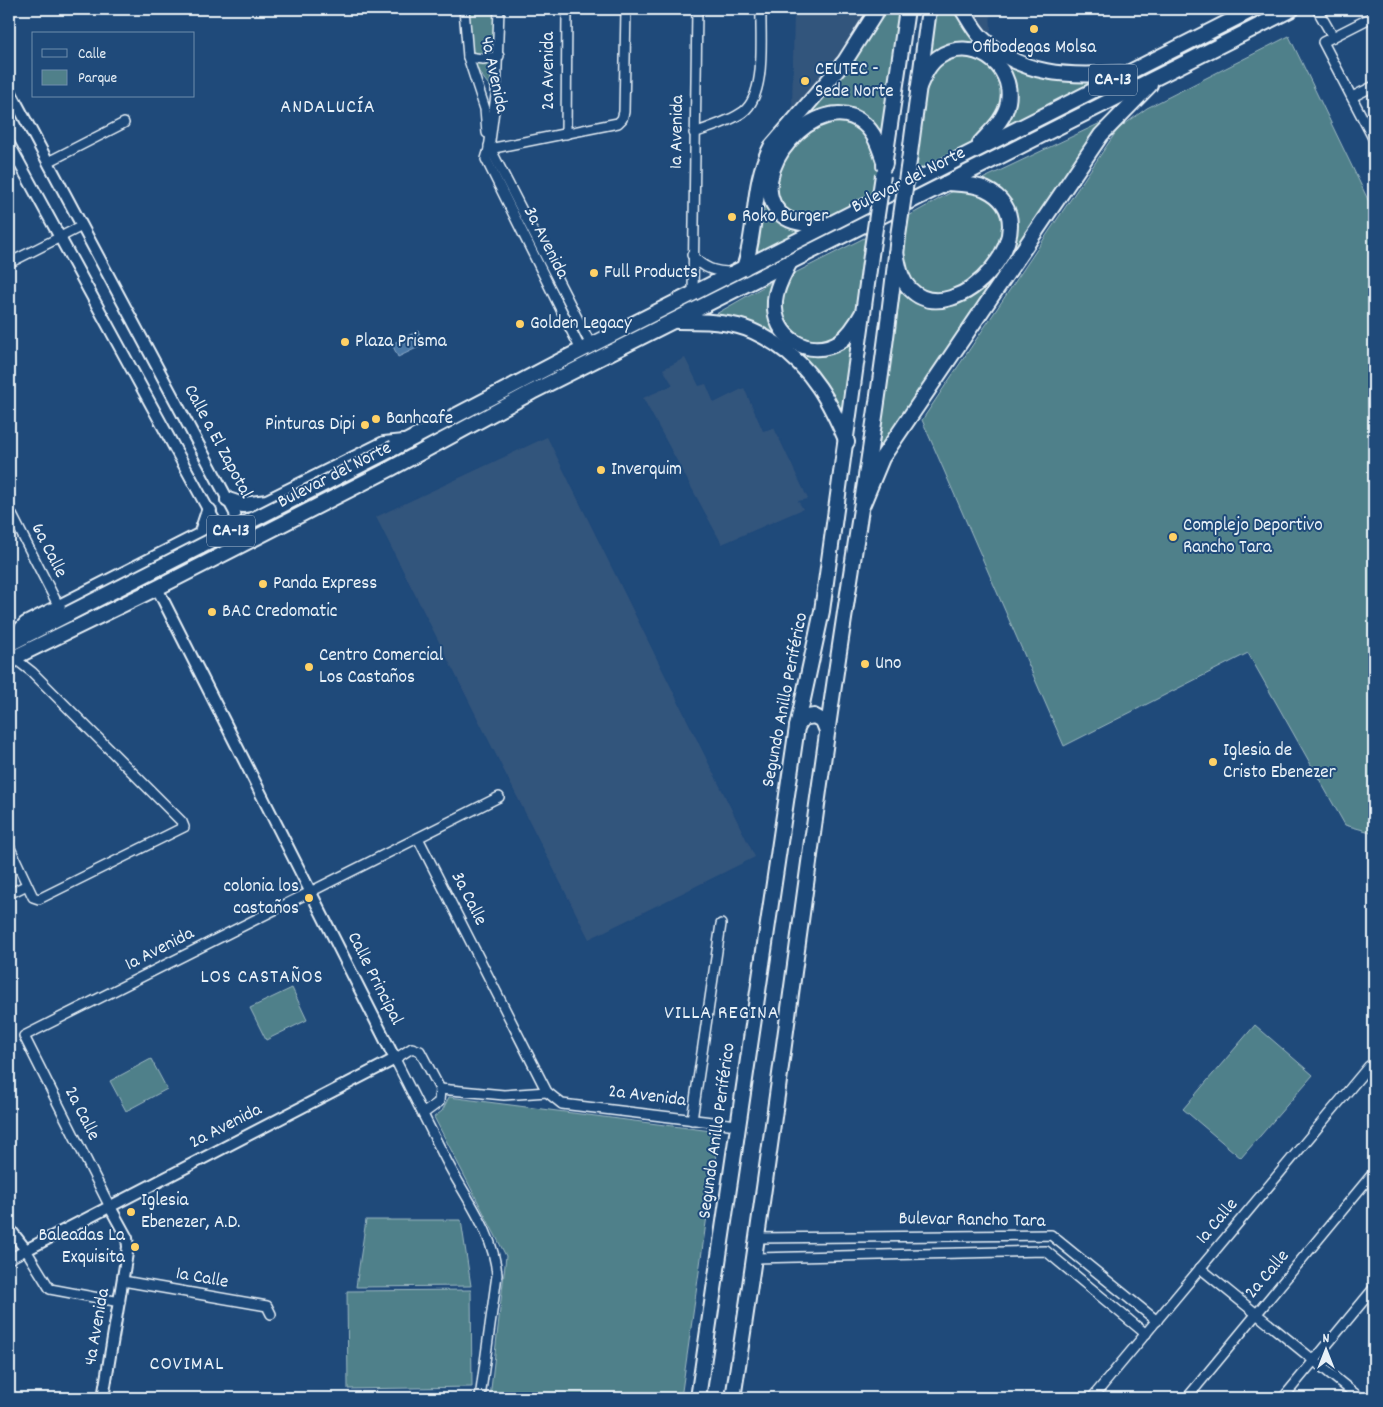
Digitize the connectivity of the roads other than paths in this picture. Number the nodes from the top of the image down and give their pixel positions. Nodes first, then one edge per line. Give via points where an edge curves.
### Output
1 (464, 9) edge
2 (499, 9) edge
3 (567, 9) edge
4 (626, 9) edge
5 (697, 9) edge
6 (761, 9) edge
7 (878, 9) edge
8 (907, 9) edge
9 (929, 9) edge
10 (962, 9) edge
11 (1254, 9) edge
12 (1292, 9) edge
13 (1317, 9) edge
14 (1374, 16) edge
15 (1333, 37) junction
16 (499, 56) junction
17 (468, 57) junction
18 (1129, 72) junction
19 (1161, 74) junction
20 (1374, 86) edge
21 (918, 89) junction
22 (9, 90) edge
23 (1352, 97) junction
24 (124, 123) dead end
25 (694, 133) junction
26 (566, 134) junction
27 (1374, 140) edge
28 (9, 144) edge
29 (489, 149) junction
30 (973, 151) junction
31 (48, 162) junction
32 (884, 170) junction
33 (947, 183) junction
34 (82, 226) junction
35 (827, 226) junction
36 (59, 238) junction
37 (896, 253) junction
38 (692, 255) junction
39 (790, 262) junction
40 (9, 263) edge
41 (740, 270) junction
42 (693, 294) junction
43 (863, 312) junction
44 (674, 321) junction
45 (586, 348) junction
46 (407, 441) junction
47 (847, 442) junction
48 (384, 471) junction
49 (228, 500) junction
50 (254, 505) junction
51 (862, 506) junction
52 (9, 509) edge
53 (210, 511) junction
54 (260, 530) junction
55 (201, 535) junction
56 (238, 540) junction
57 (218, 550) junction
58 (157, 588) junction
59 (64, 611) junction
60 (59, 636) junction
61 (9, 644) edge
62 (12, 659) edge
63 (797, 727) junction
64 (827, 731) junction
65 (499, 797) dead end
66 (418, 838) junction
67 (9, 846) edge
68 (27, 885) junction
69 (310, 893) junction
70 (9, 894) edge
71 (720, 924) dead end
72 (24, 1036) joint
73 (395, 1059) junction
74 (1371, 1069) edge
75 (440, 1089) junction
76 (546, 1092) junction
77 (424, 1114) junction
78 (692, 1120) junction
79 (737, 1125) junction
80 (1374, 1172) edge
81 (110, 1207) junction
82 (9, 1228) edge
83 (1023, 1234) junction
84 (757, 1238) junction
85 (26, 1250) junction
86 (1023, 1251) junction
87 (755, 1258) junction
88 (9, 1259) edge
89 (1200, 1268) junction
90 (123, 1281) junction
91 (1374, 1288) edge
92 (120, 1302) junction
93 (271, 1314) dead end
94 (1257, 1314) junction
95 (1157, 1321) junction
96 (1146, 1334) junction
97 (1314, 1361) junction
98 (103, 1398) edge
99 (480, 1398) edge
100 (698, 1398) edge
101 (733, 1398) edge
102 (1092, 1398) edge
103 (1187, 1398) edge
104 (1283, 1398) edge
105 (1360, 1398) edge

1 - 17 street, 4a Avenida
2 - 16 street
3 - 26 street, 2a Avenida
4 - 26 street via 622,120
5 - 25 street, 1a Avenida
6 - 25 street via 760,70 752,101 744,111
7 - 41 main road via 845,61 771,147 763,162 758,178 751,249
8 - 32 main road, Segundo Anillo Periférico
9 - 21 main road
10 - 18 main road via 980,36 1015,62 1062,75
11 - 18 main road, Bulevar del Norte / CA-13
12 - 19 main road, Bulevar del Norte / CA-13
13 - 15 street
14 - 15 street
15 - 23 street via 1323,42
16 - 17 street
16 - 29 street
17 - 29 street, 4a Avenida via 484,109
18 - 30 main road, Bulevar del Norte / CA-13
19 - 33 main road, Bulevar del Norte / CA-13
19 - 51 main road via 1100,135 882,458
20 - 23 street
21 - 30 main road via 929,67 949,51 976,51 997,64 1004,76 1008,102 996,127
21 - 37 main road, bridge
22 - 31 street, Calle a El Zapotal
23 - 27 street
24 - 31 street
25 - 38 street, 1a Avenida
26 - 29 street
28 - 36 street, Calle a El Zapotal
29 - 45 street, 3a Avenida
30 - 35 main road, Bulevar del Norte / CA-13
31 - 34 street, Calle a El Zapotal
32 - 35 main road via 871,132 851,117 824,116 795,135 783,148 773,168 770,188 773,204 783,216 800,223
32 - 43 main road, Segundo Anillo Periférico, bridge
33 - 37 main road via 984,188 1007,207 1011,221 1009,234 1002,253 987,276 955,297 923,297 910,289 901,276
33 - 39 main road, Bulevar del Norte / CA-13
34 - 36 street
34 - 49 street, Calle a El Zapotal
35 - 41 main road, Bulevar del Norte / CA-13
36 - 40 street
36 - 53 street, Calle a El Zapotal
37 - 51 main road
38 - 41 street via 711,270
38 - 42 street, 1a Avenida
39 - 43 main road via 777,288 775,309 782,331 795,344 809,348 827,347 841,341
39 - 44 main road, Bulevar del Norte / CA-13
41 - 42 main road, Bulevar del Norte / CA-13
42 - 45 main road, Bulevar del Norte / CA-13
43 - 47 main road, Segundo Anillo Periférico
44 - 47 main road via 740,326 768,338 794,356 814,377 830,402
44 - 48 main road, Bulevar del Norte / CA-13
45 - 46 main road, Bulevar del Norte / CA-13
46 - 50 main road via 384,444 267,502
46 - 59 main road, Bulevar del Norte / CA-13, bridge
47 - 63 main road, Segundo Anillo Periférico via 822,611
48 - 54 main road
48 - 58 main road, Bulevar del Norte / CA-13
49 - 50 main road
49 - 56 street, Calle a El Zapotal via 237,518
50 - 54 main road via 245,519 249,526
51 - 64 main road
52 - 59 street, 6a Calle
53 - 55 main road
53 - 56 street, Calle a El Zapotal via 218,526
54 - 56 main road
55 - 57 main road via 216,534 220,540
55 - 59 main road
56 - 57 main road
57 - 60 main road via 64,629
58 - 60 main road, Bulevar del Norte / CA-13
58 - 69 street, Calle Principal
59 - 61 main road, Bulevar del Norte / CA-13
60 - 62 main road, Bulevar del Norte / CA-13
62 - 68 street via 29,668 184,827 46,897 33,897
63 - 64 main road via 803,718 814,716 823,721
63 - 79 main road, Segundo Anillo Periférico
64 - 84 main road
65 - 66 street, 1a Avenida
66 - 69 street, 1a Avenida
66 - 76 street, 3a Calle
67 - 68 street
68 - 70 street
69 - 72 street, 1a Avenida
69 - 73 street, Calle Principal
71 - 78 street
72 - 81 street, 2a Calle
73 - 75 street, 2a Avenida via 412,1048 420,1051
73 - 77 street, Calle Principal
73 - 81 street, 2a Avenida
74 - 89 street, 1a Calle
75 - 76 street via 504,1095
75 - 77 street via 438,1102
76 - 78 street, 2a Avenida via 562,1104
77 - 99 street, Calle Principal via 496,1258 497,1275
78 - 79 street, 2a Avenida
79 - 100 main road, Segundo Anillo Periférico
80 - 94 street, 2a Calle
81 - 85 street, 2a Avenida
81 - 90 street, 4a Avenida via 128,1241
82 - 85 street
83 - 84 street, Bulevar Rancho Tara
83 - 86 street
83 - 95 street, Bulevar Rancho Tara via 1051,1235
84 - 87 main road
85 - 88 street, 2a Avenida
85 - 92 street via 50,1289
86 - 87 street, Bulevar Rancho Tara
86 - 96 street, Bulevar Rancho Tara via 1046,1251
87 - 101 main road
89 - 94 street
89 - 95 street, 1a Calle
90 - 92 street, 4a Avenida
90 - 93 street, 1a Calle via 266,1306
91 - 97 street
92 - 98 street, 4a Avenida
94 - 97 street
94 - 103 street, 2a Calle
95 - 96 street, 1a Calle
96 - 102 street, 1a Calle
97 - 104 street
97 - 105 street

